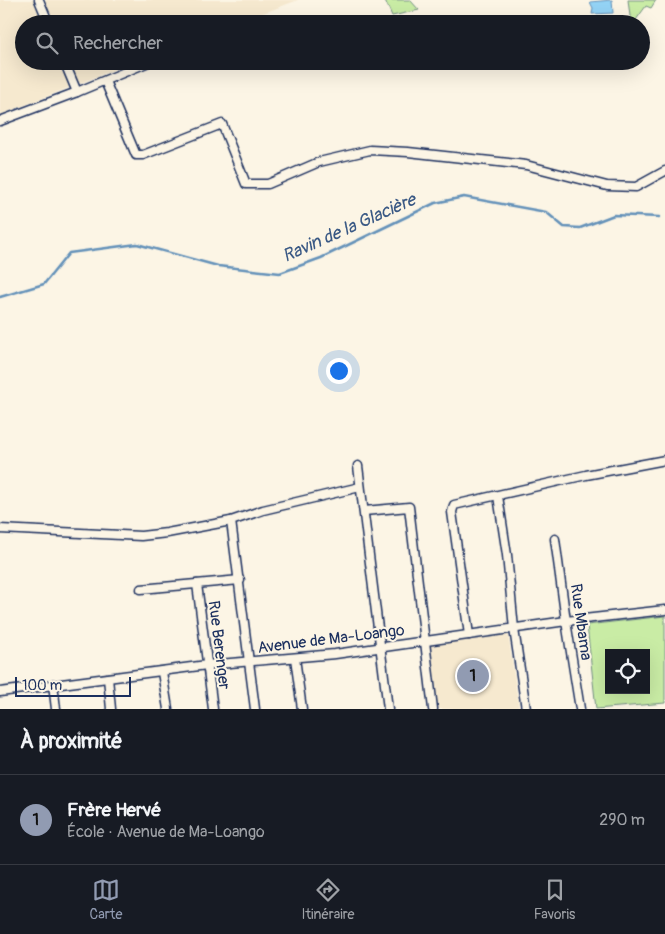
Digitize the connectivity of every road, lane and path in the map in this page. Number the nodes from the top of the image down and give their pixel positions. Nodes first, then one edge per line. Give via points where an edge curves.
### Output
1 (38, 0) edge
2 (45, 15) edge
3 (68, 70) edge
4 (129, 70) edge
5 (105, 80) junction
6 (78, 92) junction
7 (0, 121) edge
8 (665, 171) edge
9 (665, 460) edge
10 (358, 466) dead end
11 (360, 486) junction
12 (498, 496) junction
13 (364, 511) junction
14 (231, 521) junction
15 (0, 529) edge
16 (555, 539) dead end
17 (240, 580) junction
18 (197, 584) junction
19 (141, 589) dead end
20 (665, 610) edge
21 (566, 621) junction
22 (514, 629) junction
23 (469, 635) junction
24 (424, 641) junction
25 (380, 646) junction
26 (295, 658) junction
27 (249, 662) junction
28 (207, 665) junction
29 (162, 672) junction
30 (108, 678) junction
31 (52, 684) junction
32 (0, 692) edge
33 (56, 709) edge
34 (111, 709) edge
35 (168, 709) edge
36 (213, 709) edge
37 (255, 709) edge
38 (302, 709) edge
39 (388, 709) edge
40 (432, 709) edge
41 (526, 709) edge
42 (580, 709) edge

1 - 2 street
3 - 6 street
4 - 5 street
5 - 6 street
5 - 8 street via 136,155 222,124 246,184 268,184 319,162 370,150 526,165 607,186 636,187
6 - 7 street
9 - 12 street
10 - 11 street
11 - 13 street
11 - 14 street
12 - 22 street
12 - 23 street via 452,508
13 - 24 street via 409,507
13 - 25 street
14 - 15 street via 141,536
14 - 17 street
16 - 21 street, Rue Mbama
17 - 18 street
17 - 27 street
18 - 19 street
18 - 28 street, Rue Berenger
20 - 21 street, Avenue de Ma-Loango
21 - 22 street, Avenue de Ma-Loango
21 - 42 street, Rue Mbama
22 - 23 street, Avenue de Ma-Loango
22 - 41 street
23 - 24 street, Avenue de Ma-Loango
24 - 25 street, Avenue de Ma-Loango
24 - 40 street
25 - 26 street, Avenue de Ma-Loango
25 - 39 street
26 - 27 street, Avenue de Ma-Loango
26 - 38 street
27 - 28 street, Avenue de Ma-Loango
27 - 37 street
28 - 29 street, Avenue de Ma-Loango
28 - 36 street, Rue Berenger
29 - 30 street, Avenue de Ma-Loango
29 - 35 street
30 - 31 street, Avenue de Ma-Loango
30 - 34 street
31 - 32 street, Avenue de Ma-Loango
31 - 33 street

